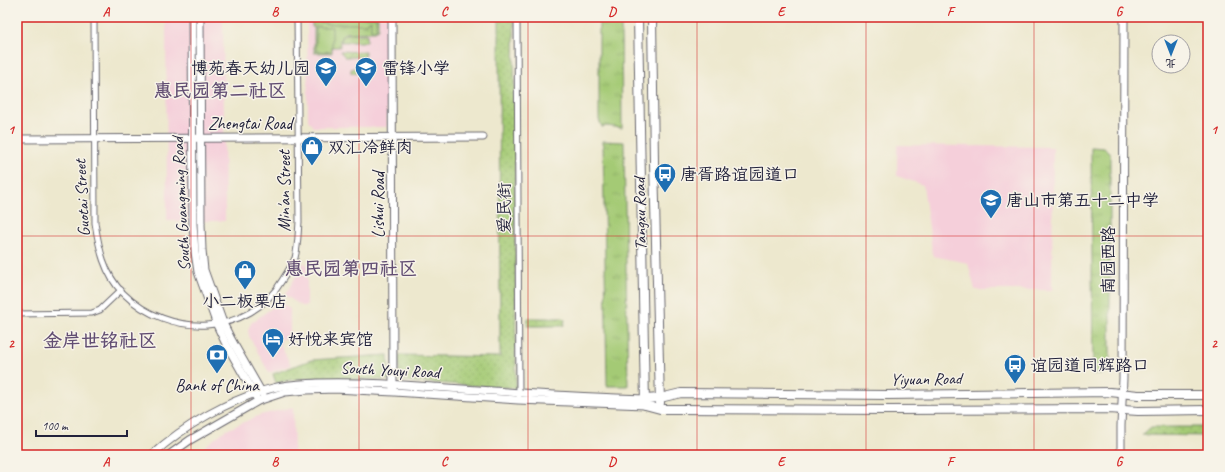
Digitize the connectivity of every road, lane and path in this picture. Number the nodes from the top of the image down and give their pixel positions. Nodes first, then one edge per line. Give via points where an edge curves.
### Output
1 (94, 17) edge
2 (192, 17) edge
3 (200, 17) edge
4 (298, 17) edge
5 (392, 17) edge
6 (517, 17) edge
7 (638, 17) edge
8 (652, 17) edge
9 (1124, 17) edge
10 (482, 137) dead end
11 (192, 138) junction
12 (201, 138) junction
13 (298, 138) junction
14 (392, 138) junction
15 (17, 139) edge
16 (94, 139) junction
17 (120, 290) junction
18 (17, 314) edge
19 (220, 324) junction
20 (393, 388) junction
21 (258, 392) junction
22 (1122, 393) junction
23 (1208, 395) edge
24 (519, 396) junction
25 (265, 398) junction
26 (660, 398) junction
27 (258, 401) junction
28 (645, 402) junction
29 (660, 409) junction
30 (1122, 409) junction
31 (1208, 410) edge
32 (152, 455) edge
33 (169, 455) edge
34 (1121, 455) edge

1 - 16 street, Guotai Street
2 - 11 main road, South Guangming Road
3 - 12 main road, South Guangming Road
4 - 13 street, Min'an Street
5 - 14 main road, Lishui Road
6 - 24 street, 爱民街
7 - 28 main road, Tangxu Road
8 - 26 main road, Tangxu Road
9 - 22 main road, 南园西路
10 - 14 main road, Zhengtai Road
11 - 12 main road, Zhengtai Road
11 - 16 main road, Zhengtai Road
11 - 19 main road, South Guangming Road via 195,252 198,272
12 - 13 main road, Zhengtai Road
12 - 19 main road, South Guangming Road via 204,270
13 - 14 main road, Zhengtai Road
13 - 19 street, Min'an Street via 299,222 294,259 281,283 263,304 238,319
14 - 20 main road, Lishui Road
15 - 16 main road, Zhengtai Road
16 - 17 street, Guotai Street via 95,223 99,249
17 - 18 street via 100,310 92,313
17 - 19 street, Guotai Street via 137,306 169,320 192,324
19 - 21 main road, South Guangming Road via 231,339
20 - 21 main road, South Youyi Road via 335,382 300,384
20 - 24 main road, South Youyi Road
20 - 25 main road, South Youyi Road via 307,390 285,392
21 - 25 main road, South Guangming Road
21 - 27 main road, South Guangming Road
21 - 32 main road, South Youyi Road via 228,404 172,439
22 - 23 main road, Yiyuan Road
22 - 26 main road, Yiyuan Road via 681,393
22 - 30 main road, 南园西路
24 - 28 main road, South Youyi Road
25 - 27 main road, South Youyi Road
26 - 28 main road, Yiyuan Road
26 - 29 main road, Tangxu Road
27 - 33 main road, South Youyi Road
28 - 29 main road, Yiyuan Road
29 - 30 main road, Yiyuan Road
30 - 31 main road, Yiyuan Road
30 - 34 main road, 南园西路

